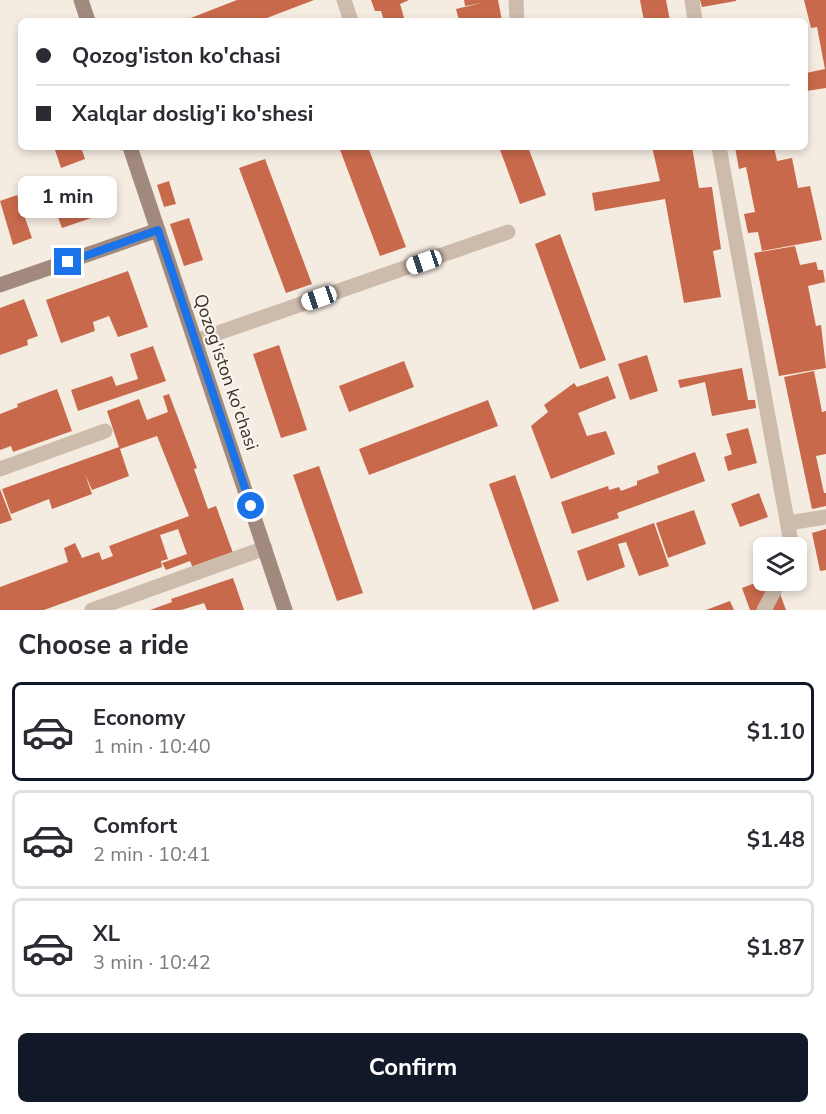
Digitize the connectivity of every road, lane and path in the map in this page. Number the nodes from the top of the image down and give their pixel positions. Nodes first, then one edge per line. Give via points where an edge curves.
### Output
1 (81, 0) edge
2 (344, 0) edge
3 (516, 0) edge
4 (692, 0) edge
5 (87, 18) edge
6 (350, 18) edge
7 (517, 18) edge
8 (695, 18) edge
9 (131, 150) edge
10 (720, 150) edge
11 (158, 230) junction
12 (508, 232) dead end
13 (0, 285) edge
14 (195, 341) junction
15 (105, 431) dead end
16 (0, 469) edge
17 (826, 517) edge
18 (788, 524) junction
19 (790, 537) edge
20 (265, 548) junction
21 (776, 591) edge
22 (771, 608) edge
23 (92, 610) edge
24 (285, 610) edge

1 - 5 street
2 - 6 street
3 - 7 street
4 - 8 street
9 - 11 street, Qozog'iston ko'chasi
10 - 18 street
11 - 13 street
11 - 14 street, Qozog'iston ko'chasi
12 - 14 street
14 - 20 street, Qozog'iston ko'chasi
15 - 16 street
17 - 18 street
18 - 19 street
20 - 23 street
20 - 24 street, Qozog'iston ko'chasi
21 - 22 street

